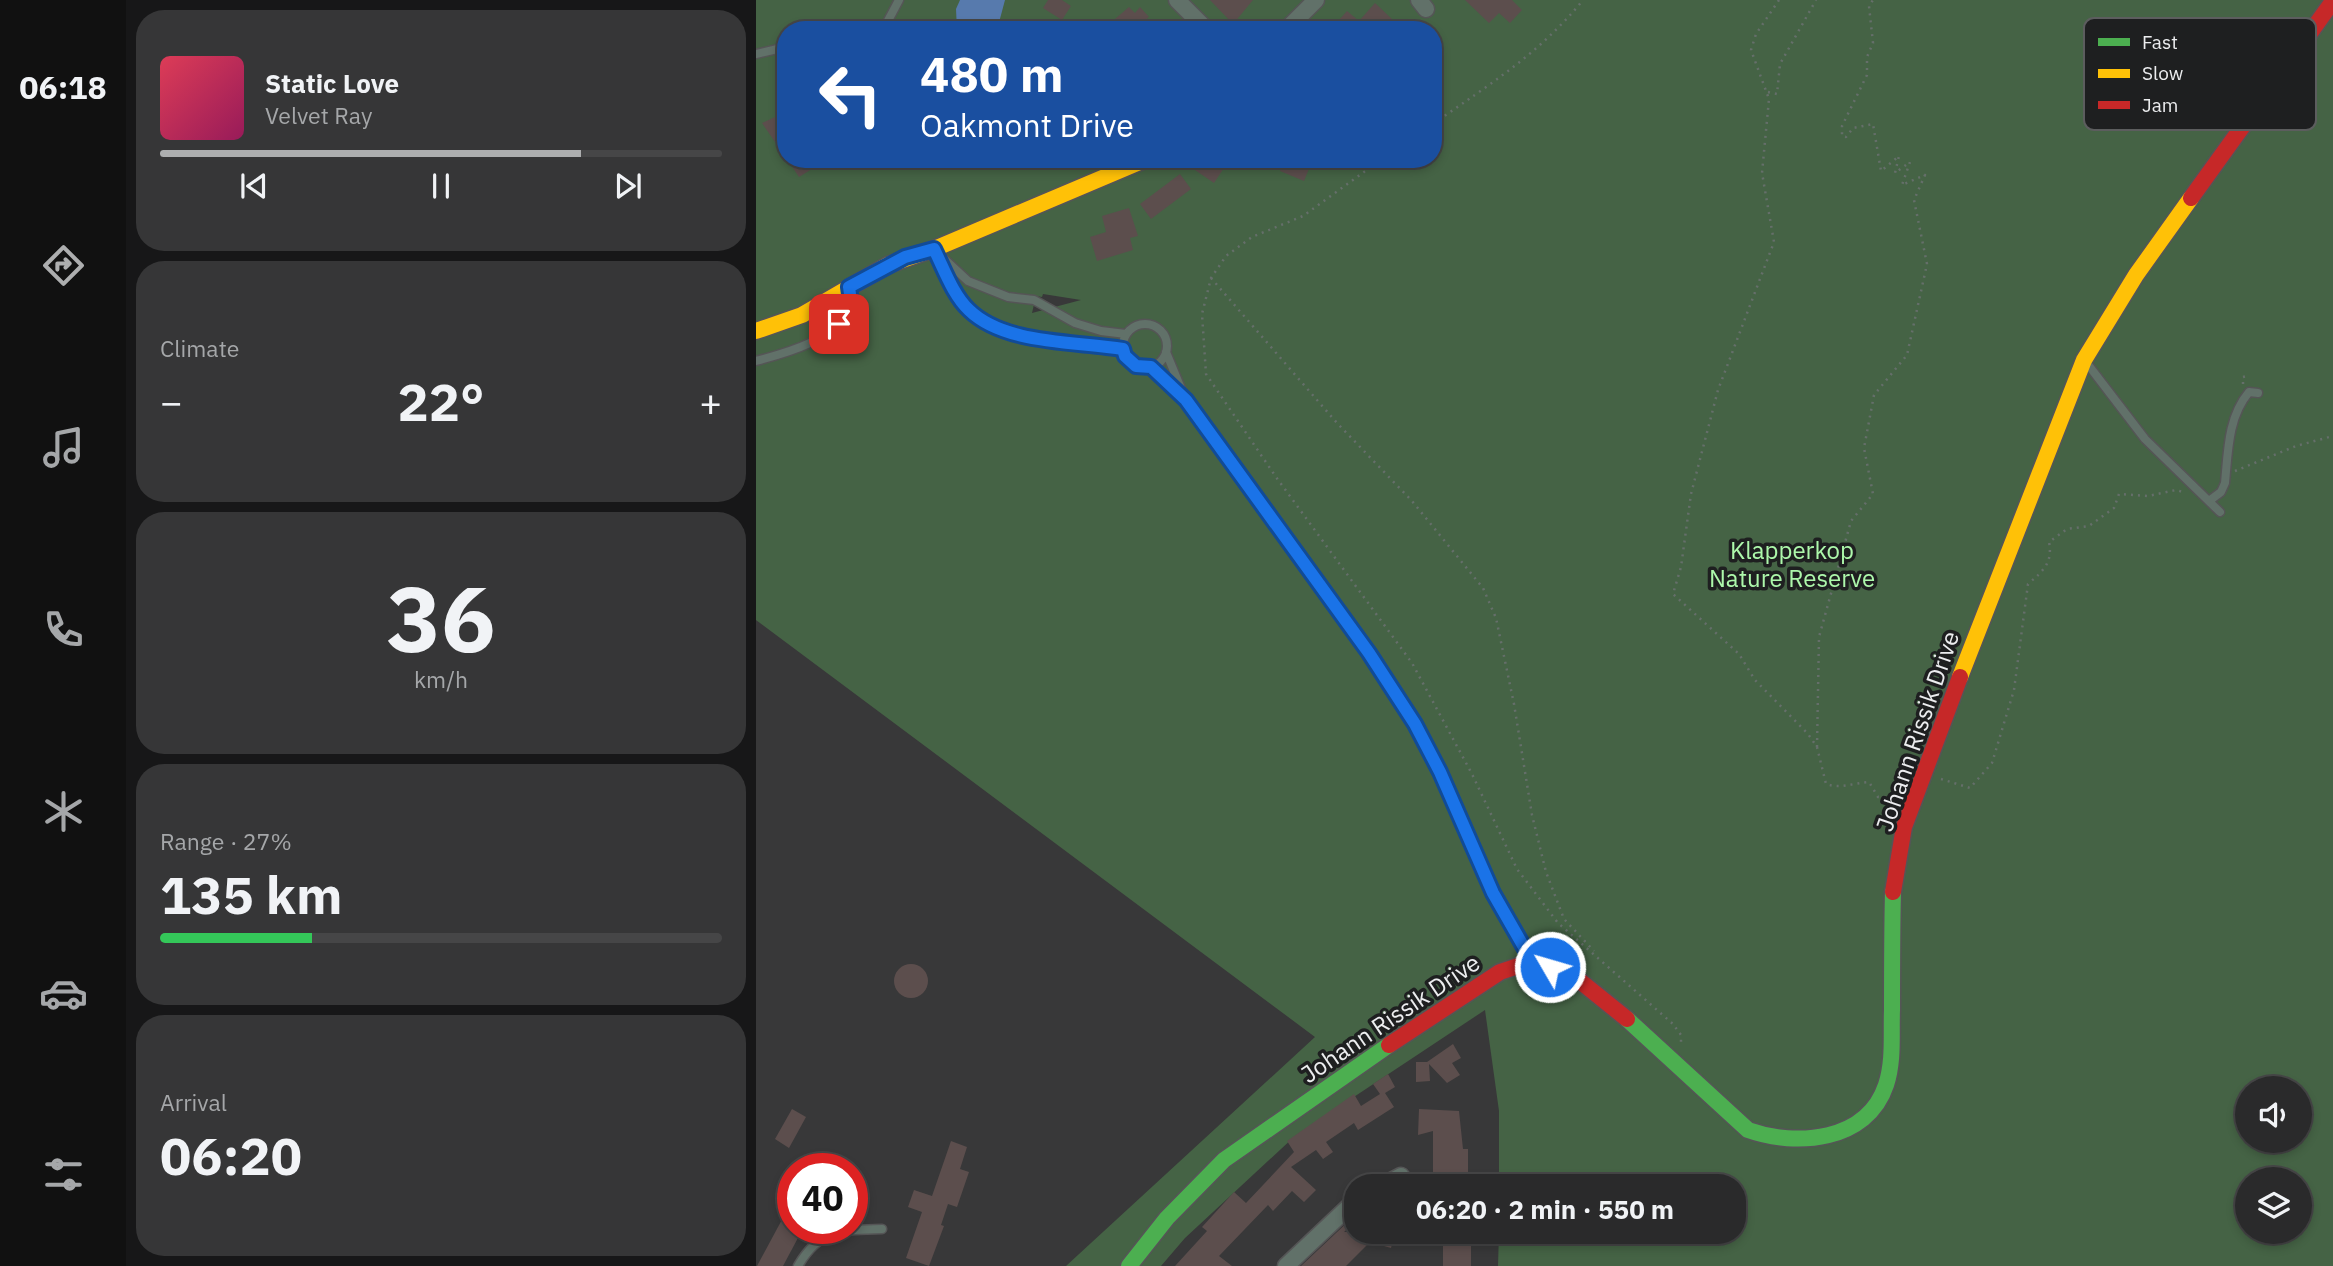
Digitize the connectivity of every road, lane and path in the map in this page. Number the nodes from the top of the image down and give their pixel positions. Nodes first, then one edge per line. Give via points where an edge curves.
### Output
1 (899, 0) edge
2 (1177, 0) edge
3 (1316, 0) edge
4 (1583, 0) edge
5 (1779, 0) edge
6 (1816, 0) edge
7 (1874, 0) edge
8 (2333, 1) edge
9 (888, 21) edge
10 (1199, 21) edge
11 (1295, 21) edge
12 (2316, 25) edge
13 (777, 49) edge
14 (756, 54) edge
15 (1767, 92) junction
16 (1442, 118) edge
17 (2240, 130) edge
18 (1126, 168) edge
19 (1370, 168) edge
20 (934, 249) junction
21 (1211, 278) junction
22 (849, 287) junction
23 (756, 331) edge
24 (1126, 334) junction
25 (1123, 349) junction
26 (1166, 352) junction
27 (2084, 360) junction
28 (756, 361) edge
29 (1151, 367) junction
30 (2258, 393) dead end
31 (1186, 400) junction
32 (2333, 436) edge
33 (2225, 475) junction
34 (2209, 501) junction
35 (2220, 512) dead end
36 (1817, 747) junction
37 (1932, 776) dead end
38 (1917, 793) junction
39 (1604, 961) junction
40 (1533, 963) junction
41 (1668, 1057) junction
42 (1344, 1211) edge
43 (882, 1229) dead end
44 (798, 1266) edge
45 (1129, 1266) edge
46 (1286, 1266) edge

1 - 9 lane
2 - 10 street
3 - 11 street
4 - 16 path via 1555,34 1524,61
5 - 15 path via 1751,50
6 - 15 path via 1780,64 1777,94
7 - 36 path via 1869,6 1873,43 1867,75 1842,126 1842,136 1853,128 1874,124 1881,171 1899,156 1895,173 1910,162 1902,185 1924,174 1914,200 1927,264 1907,355 1874,395 1864,448 1873,494 1851,521 1819,638
8 - 12 street, Johann Rissik Drive
13 - 14 lane
15 - 36 path via 1762,173 1774,242 1718,390 1691,494 1673,594 1739,654 1755,680
17 - 27 street, Johann Rissik Drive via 2136,275
18 - 20 street
19 - 21 path via 1303,216 1236,247
20 - 22 street via 905,257
20 - 24 lane via 968,281 1008,297 1034,300 1075,323
20 - 25 lane via 960,298 982,320 1015,336
21 - 39 path via 1201,326 1203,364 1210,384 1412,663 1517,869 1558,923
21 - 39 path via 1479,581 1496,618 1546,872 1564,919
22 - 23 street via 789,320
22 - 28 lane via 852,308 831,330 806,345
24 - 25 lane
24 - 26 lane via 1140,325 1155,327 1165,338
25 - 29 lane via 1136,366
26 - 29 lane
26 - 31 lane
27 - 34 lane via 2145,439
27 - 38 street, Johann Rissik Drive
29 - 31 lane
30 - 33 lane via 2249,392 2238,408
31 - 40 lane via 1354,630 1415,724 1493,893
32 - 33 path
33 - 34 lane via 2221,492
34 - 35 lane
34 - 37 path via 2176,490 2148,496 2119,494 2114,509 2089,526 2067,529 2049,542 2046,568 2028,584 2014,690 1992,764 1970,789
36 - 38 path via 1826,784 1839,788 1869,782 1878,797 1885,799
38 - 41 street, Johann Rissik Drive via 1904,827 1893,883 1891,1066 1882,1095 1869,1112 1833,1135 1815,1140 1765,1138 1748,1130
39 - 41 path via 1681,1035 1679,1046
40 - 41 street, Johann Rissik Drive via 1575,976
40 - 45 street, Johann Rissik Drive via 1500,972 1224,1160 1167,1218
42 - 46 street
43 - 44 lane via 823,1236

